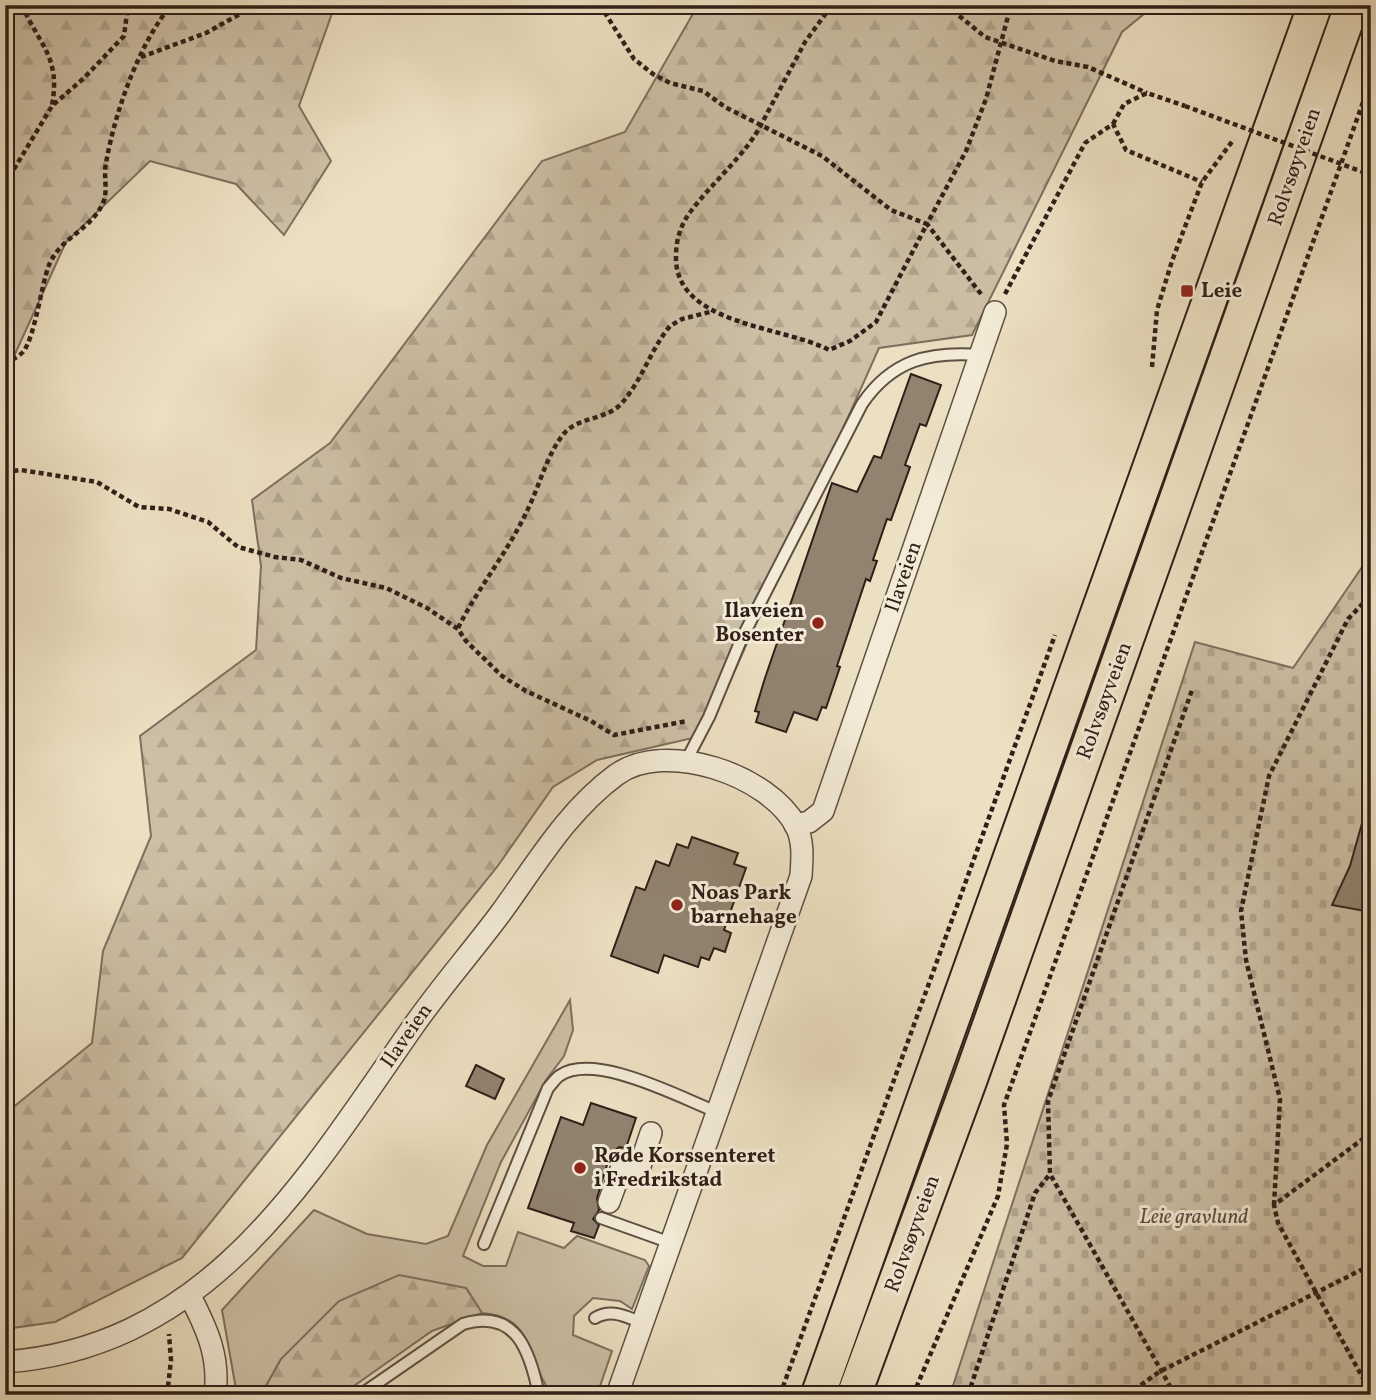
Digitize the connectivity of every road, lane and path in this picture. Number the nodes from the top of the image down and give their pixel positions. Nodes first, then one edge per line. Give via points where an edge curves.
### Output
1 (22, 5) edge
2 (128, 5) edge
3 (171, 5) edge
4 (256, 5) edge
5 (600, 5) edge
6 (832, 5) edge
7 (946, 5) edge
8 (1011, 5) edge
9 (1315, 5) edge
10 (1352, 5) edge
11 (999, 42) junction
12 (140, 58) junction
13 (1371, 80) edge
14 (1147, 93) junction
15 (1364, 102) junction
16 (1371, 104) edge
17 (52, 106) junction
18 (1242, 116) dead end
19 (762, 123) junction
20 (1114, 124) junction
21 (1371, 175) edge
22 (1202, 183) junction
23 (5, 184) edge
24 (927, 224) junction
25 (715, 311) junction
26 (995, 312) junction
27 (980, 355) junction
28 (5, 364) edge
29 (1151, 370) dead end
30 (5, 472) edge
31 (1371, 595) edge
32 (458, 629) junction
33 (1056, 633) dead end
34 (1192, 690) dead end
35 (709, 717) junction
36 (686, 761) junction
37 (795, 825) junction
38 (1367, 928) dead end
39 (1371, 934) edge
40 (717, 1112) junction
41 (651, 1133) dead end
42 (1371, 1133) edge
43 (1050, 1174) junction
44 (1274, 1205) junction
45 (605, 1210) joint
46 (671, 1243) junction
47 (484, 1244) dead end
48 (1371, 1265) edge
49 (1316, 1292) junction
50 (190, 1296) junction
51 (159, 1314) junction
52 (596, 1318) dead end
53 (643, 1323) junction
54 (5, 1362) edge
55 (1159, 1372) junction
56 (1371, 1393) edge
57 (167, 1395) edge
58 (215, 1395) edge
59 (360, 1395) edge
60 (539, 1395) edge
61 (617, 1395) edge
62 (780, 1395) edge
63 (818, 1395) edge
64 (854, 1395) edge
65 (913, 1395) edge
66 (968, 1395) edge
67 (1128, 1395) edge
68 (1175, 1395) edge

1 - 17 path via 44,41 57,80
2 - 17 path via 124,36
3 - 12 path
4 - 12 path via 206,33
5 - 19 path via 634,59 653,74 703,91 725,107
6 - 19 path via 805,42
7 - 11 path via 968,26
8 - 11 path
9 - 63 main road, Rolvsøyveien
10 - 64 main road, Rolvsøyveien via 971,1080
11 - 14 path via 1088,67
11 - 24 path via 986,99 967,151
12 - 28 path via 116,118 105,165 102,207 68,237 52,259 25,349
13 - 15 path
14 - 20 path via 1124,104
14 - 21 path, bridge
15 - 16 path
15 - 65 path via 1004,1105 1007,1144 998,1196
17 - 23 path
18 - 22 path via 1233,140
19 - 24 path via 822,156 891,210
19 - 25 path via 750,145 690,212 676,244 676,272 683,287
20 - 22 path via 1126,150
20 - 26 path via 1085,143
22 - 29 path via 1161,293
24 - 25 path via 876,323 836,348 829,350
24 - 26 path
25 - 32 path via 670,326 622,403 563,433 525,516
26 - 27 street, Ilaveien
27 - 35 lane via 909,360 877,382 747,628
27 - 37 street, Ilaveien via 822,811 809,822
30 - 32 path via 22,470 89,480 139,507 189,513 208,522 237,547 301,560 341,578 386,588
31 - 44 path via 1348,619 1269,776 1241,911 1246,960 1280,1099
32 - 35 path via 502,676 614,735
33 - 62 path
34 - 43 path via 1048,1101
35 - 36 lane
36 - 37 street, Ilaveien via 753,785
36 - 50 street, Ilaveien via 636,765 582,804 418,1019 295,1195
37 - 40 street via 802,846 800,876
38 - 39 path
40 - 46 street
40 - 47 lane via 607,1070 573,1070 559,1076 548,1088
41 - 45 street via 640,1166 623,1160
42 - 44 path
43 - 55 path
43 - 66 path via 1035,1193
44 - 49 path via 1278,1223
45 - 46 lane
46 - 53 street
48 - 49 path
49 - 55 path
49 - 56 path
50 - 51 street, Ilaveien
50 - 58 street via 206,1326 218,1368
51 - 54 street, Ilaveien via 64,1353
51 - 57 path via 172,1339
52 - 53 lane via 604,1312 617,1313
53 - 61 street
55 - 67 path
55 - 68 path
59 - 60 lane via 463,1324 494,1319 514,1330 522,1343

